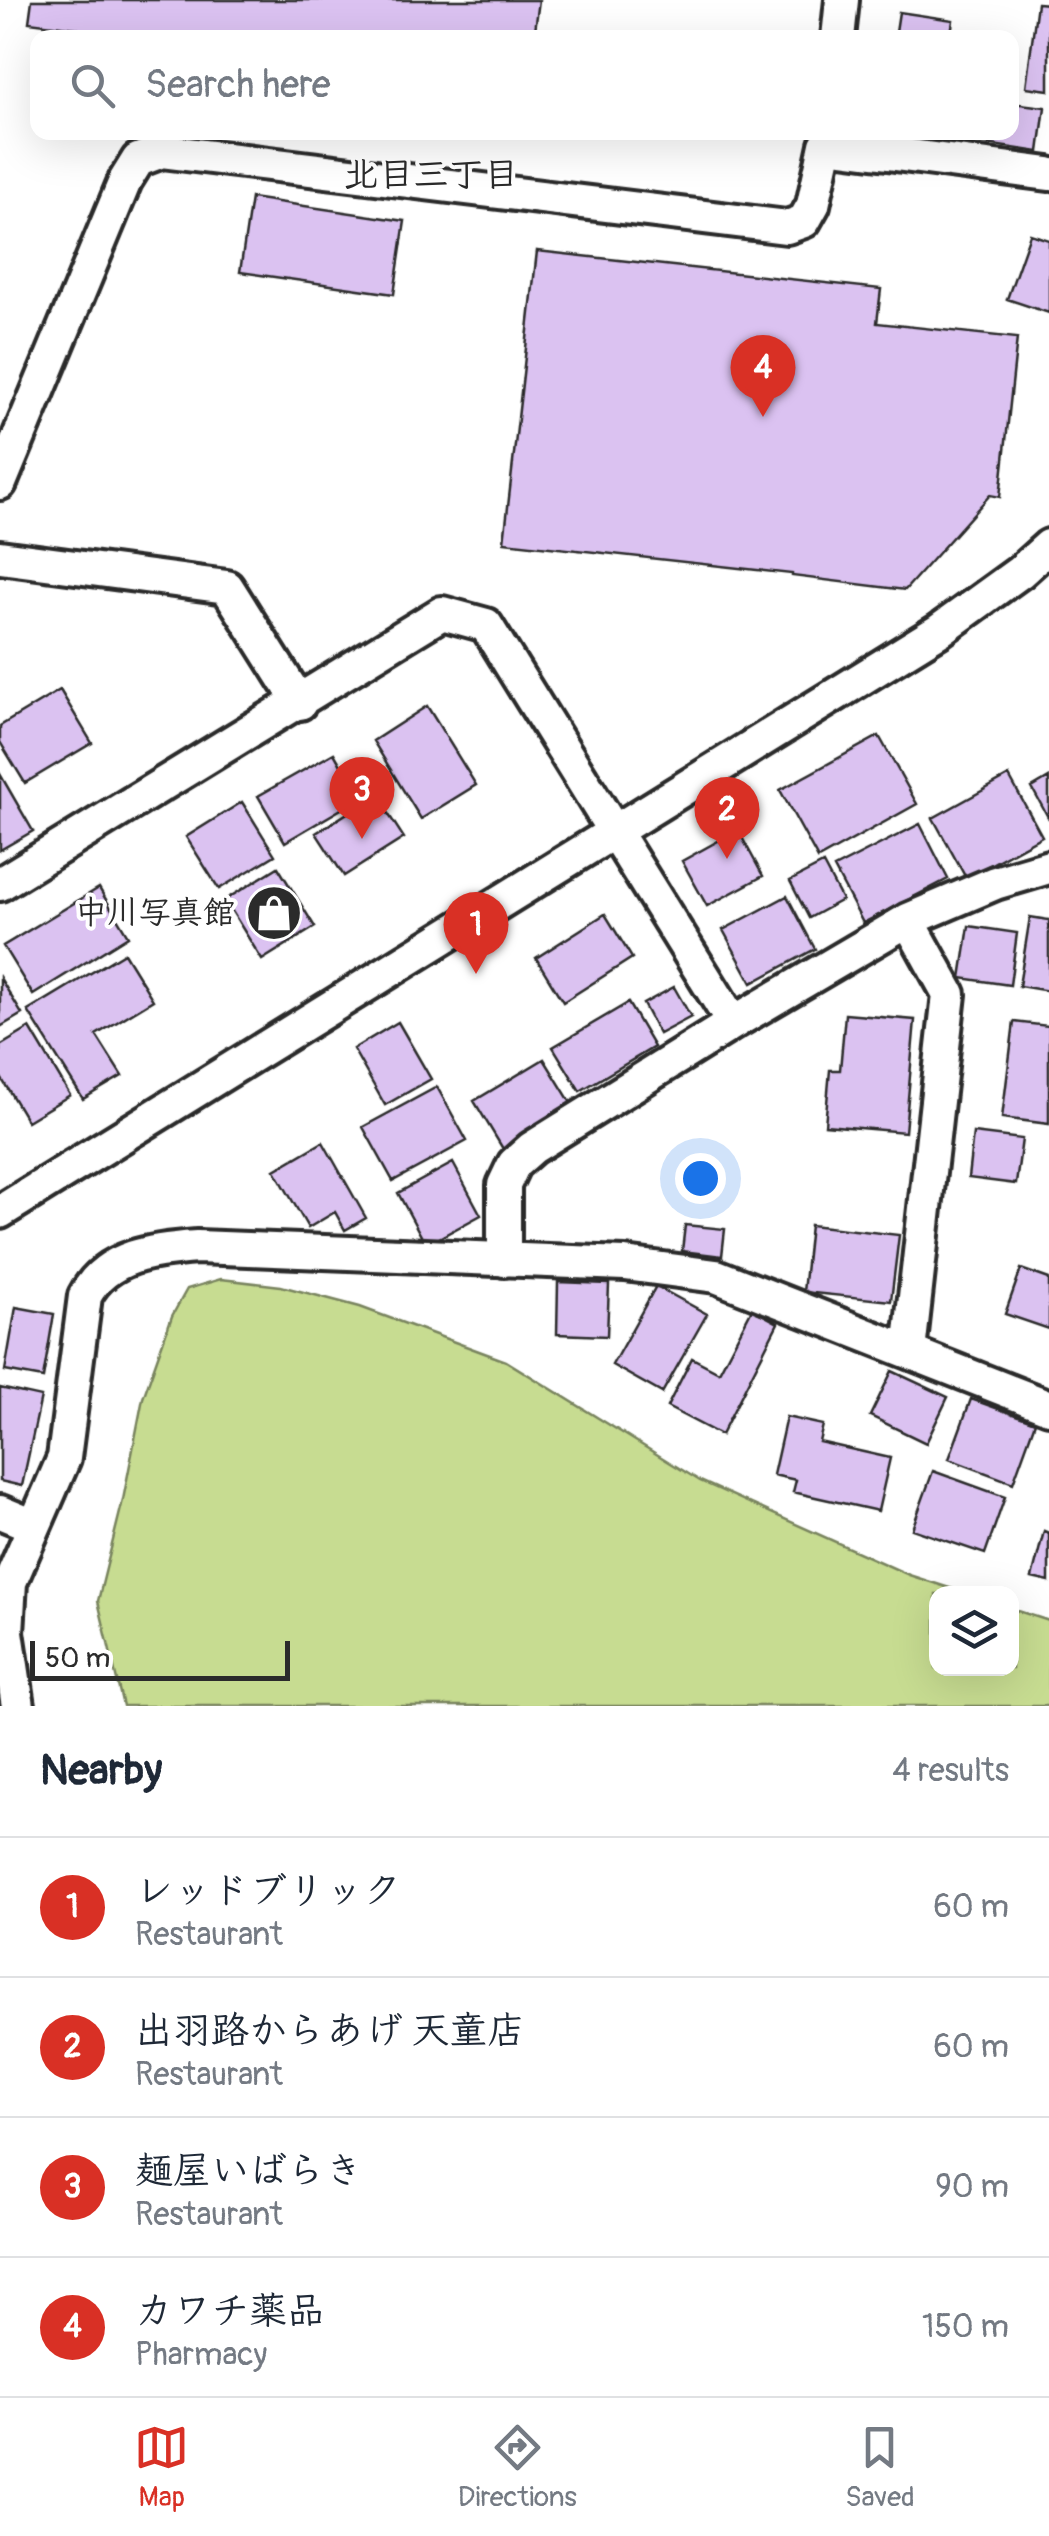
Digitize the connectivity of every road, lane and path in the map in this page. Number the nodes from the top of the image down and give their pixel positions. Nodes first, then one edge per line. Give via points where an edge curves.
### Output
1 (842, 0) edge
2 (839, 30) edge
3 (826, 140) edge
4 (832, 140) edge
5 (1049, 174) edge
6 (0, 482) edge
7 (1049, 546) edge
8 (0, 557) edge
9 (300, 703) junction
10 (614, 830) junction
11 (1049, 867) edge
12 (0, 884) edge
13 (908, 920) junction
14 (733, 1024) junction
15 (0, 1212) edge
16 (504, 1260) junction
17 (909, 1351) junction
18 (1049, 1407) edge
19 (0, 1512) edge
20 (34, 1526) junction
21 (18, 1706) edge

1 - 2 street
3 - 6 street via 812,205 804,221 787,227 162,152 138,160
4 - 5 street
7 - 10 street via 940,630
8 - 9 street via 227,587
9 - 10 street via 442,613 486,625
9 - 12 street
10 - 14 street
10 - 15 street
11 - 13 street
13 - 14 street
13 - 17 street via 949,994
14 - 16 street via 514,1164 504,1185
16 - 17 street via 625,1264 716,1276
16 - 20 street via 197,1247 155,1250 122,1262 94,1278 85,1296 64,1458
17 - 18 street
19 - 20 street
20 - 21 street via 10,1582 7,1632

